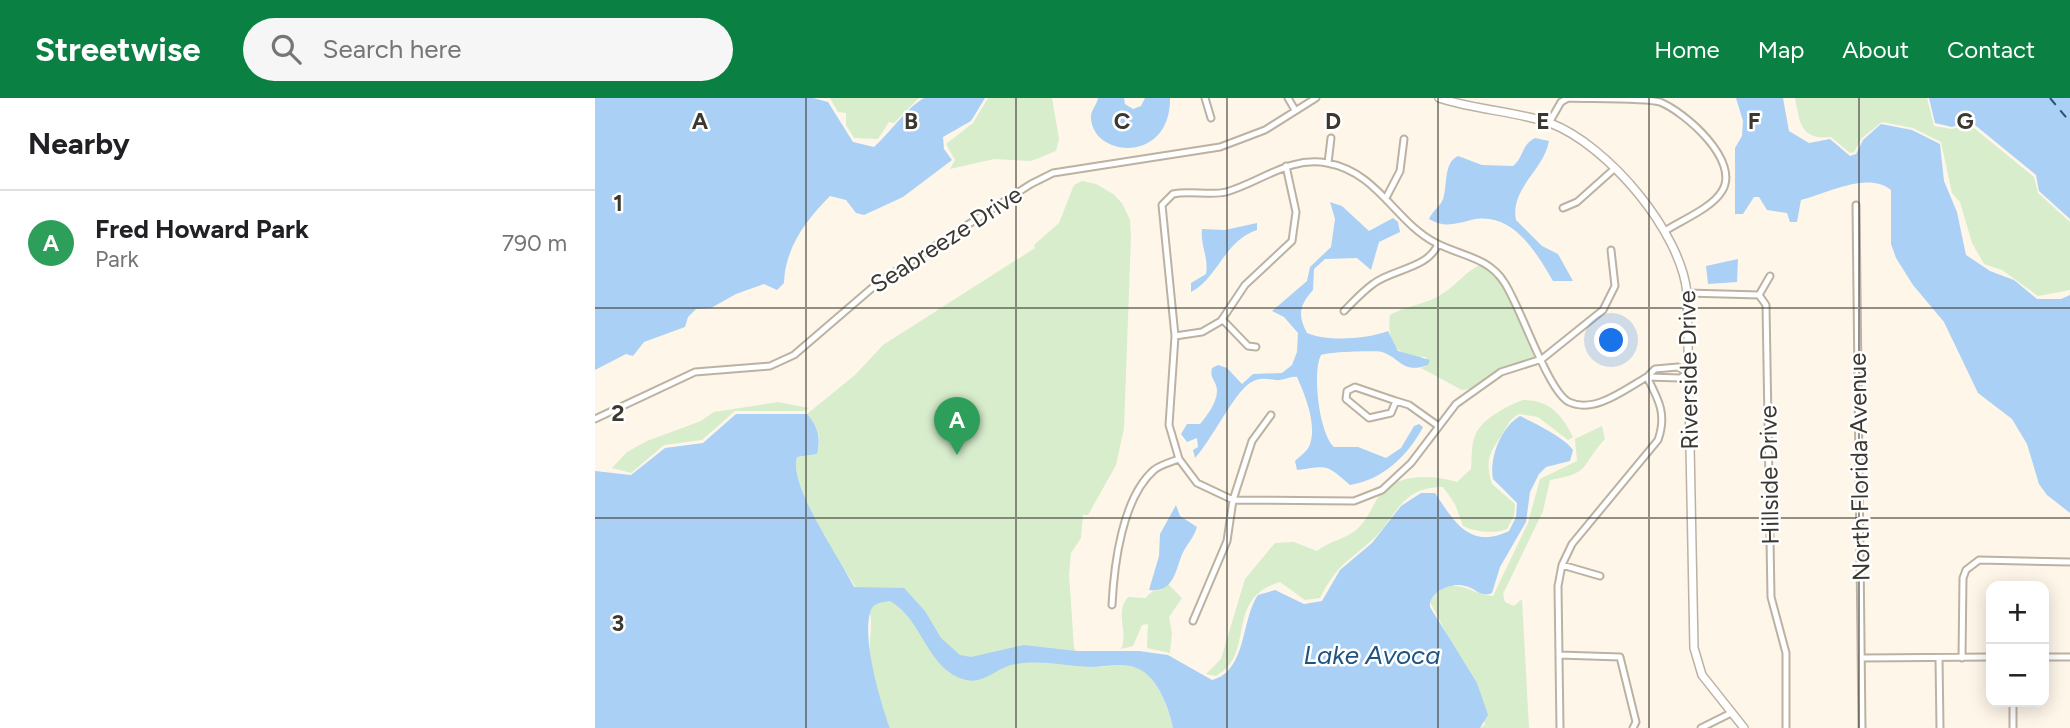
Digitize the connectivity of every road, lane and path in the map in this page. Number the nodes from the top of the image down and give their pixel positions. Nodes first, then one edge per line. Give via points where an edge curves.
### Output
1 (1205, 98) edge
2 (1288, 98) edge
3 (1316, 98) edge
4 (1439, 98) edge
5 (1296, 110) junction
6 (1211, 118) dead end
7 (1549, 123) junction
8 (1331, 138) dead end
9 (1404, 139) dead end
10 (1328, 163) junction
11 (1286, 166) junction
12 (1614, 169) junction
13 (1387, 196) junction
14 (1856, 205) dead end
15 (1563, 208) dead end
16 (1665, 231) junction
17 (1438, 244) junction
18 (1611, 250) dead end
19 (1770, 276) dead end
20 (1687, 293) junction
21 (1759, 295) junction
22 (1344, 311) dead end
23 (1222, 319) junction
24 (1175, 336) junction
25 (1256, 347) dead end
26 (1542, 359) junction
27 (1688, 373) junction
28 (1647, 377) junction
29 (1396, 401) junction
30 (1271, 415) dead end
31 (595, 419) edge
32 (1437, 425) junction
33 (1179, 459) junction
34 (1233, 500) junction
35 (2070, 562) edge
36 (1562, 565) junction
37 (1600, 576) dead end
38 (1112, 605) dead end
39 (1193, 621) dead end
40 (1559, 655) junction
41 (1962, 657) junction
42 (1986, 657) edge
43 (2049, 657) edge
44 (2070, 657) edge
45 (1939, 658) junction
46 (1862, 659) junction
47 (2013, 707) edge
48 (1731, 713) junction
49 (1637, 725) edge
50 (1560, 728) edge
51 (1633, 728) edge
52 (1701, 728) edge
53 (1744, 728) edge
54 (1786, 728) edge
55 (1862, 728) edge
56 (1940, 728) edge
57 (2013, 728) edge

1 - 6 street
2 - 5 street
3 - 5 street, Seabreeze Drive
4 - 7 street, Riverside Drive
5 - 31 street, Seabreeze Drive via 1265,130 1220,148 1053,173 879,282 794,355 770,366 695,372
7 - 12 street, Riverside Drive via 1587,143
7 - 16 street via 1568,98 1659,101 1696,127 1722,161 1725,184 1718,197
8 - 10 street
9 - 13 street via 1400,172
10 - 11 street
10 - 13 street via 1359,175
11 - 23 street via 1296,204 1295,235 1245,285
11 - 24 street via 1224,192 1173,194 1162,205
12 - 15 street via 1577,202
12 - 16 street, Riverside Drive
13 - 17 street via 1420,234
14 - 46 street, North Florida Avenue
16 - 20 street, Riverside Drive via 1685,275
17 - 22 street via 1435,254 1375,283
17 - 26 street via 1478,258 1495,270
18 - 26 street via 1615,286 1603,310
19 - 21 street
20 - 21 street
20 - 27 street, Riverside Drive
21 - 54 street, Hillside Drive via 1766,304 1771,597 1786,653
23 - 24 street via 1202,332
23 - 25 street via 1248,346
24 - 33 street via 1169,425
26 - 28 street via 1557,394 1575,404 1596,404
26 - 32 street via 1483,382
27 - 28 street via 1680,378
27 - 28 street via 1678,367 1655,369
27 - 48 street, Riverside Drive via 1694,648 1702,675
28 - 36 street via 1664,422 1658,440 1572,544
29 - 29 street via 1355,387 1346,395 1369,418 1391,413
29 - 32 street
30 - 34 street via 1252,441
32 - 34 street via 1411,463 1382,490 1354,501
33 - 34 street via 1197,483
33 - 38 street via 1154,469 1125,522 1113,575
34 - 39 street via 1227,541
35 - 41 street via 1979,561 1966,570
36 - 37 street
36 - 40 street
40 - 49 street via 1620,657
40 - 50 street
41 - 42 street
41 - 45 street
43 - 44 street
45 - 46 street
45 - 56 street
46 - 55 street, North Florida Avenue
47 - 57 street
48 - 52 street
48 - 53 street, Riverside Drive
49 - 51 street

